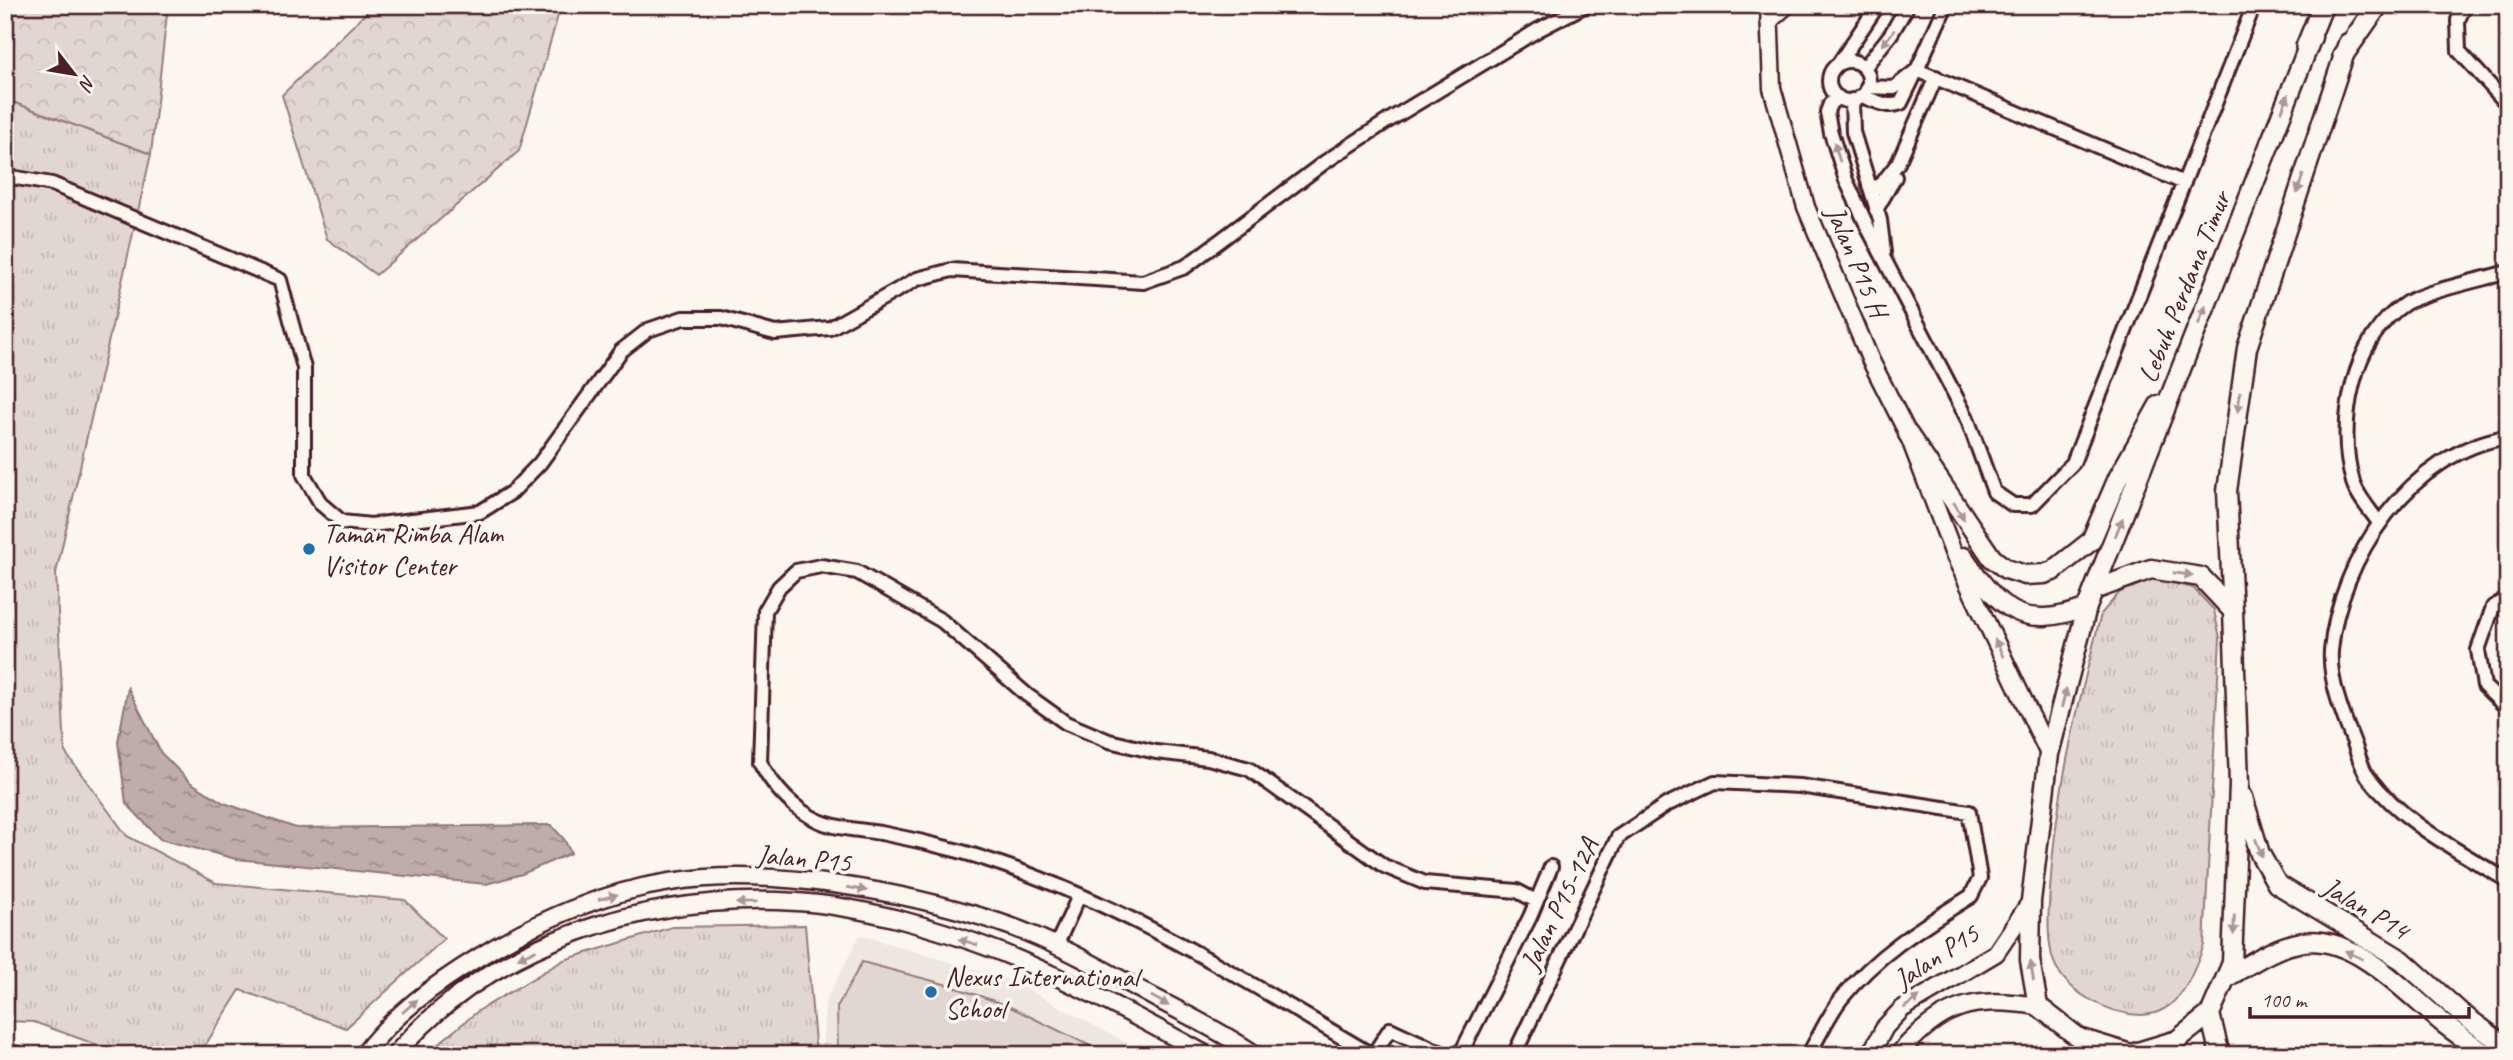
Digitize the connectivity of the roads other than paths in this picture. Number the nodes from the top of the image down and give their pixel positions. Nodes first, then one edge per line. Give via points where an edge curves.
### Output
1 (1586, 5) edge
2 (1787, 5) edge
3 (1878, 5) edge
4 (1908, 5) edge
5 (1946, 5) edge
6 (2254, 5) edge
7 (2325, 5) edge
8 (2367, 5) edge
9 (2378, 5) edge
10 (2465, 5) edge
11 (1769, 13) edge
12 (2306, 47) joint
13 (2343, 55) junction
14 (1839, 63) junction
15 (1864, 68) junction
16 (1917, 69) junction
17 (1936, 77) junction
18 (1860, 94) junction
19 (1838, 97) junction
20 (2508, 105) edge
21 (1898, 163) junction
22 (5, 176) edge
23 (2184, 183) junction
24 (1868, 186) junction
25 (1876, 209) junction
26 (1885, 259) junction
27 (2508, 272) edge
28 (2176, 379) junction
29 (1908, 434) junction
30 (2508, 437) edge
31 (2379, 523) junction
32 (1944, 524) junction
33 (2508, 598) edge
34 (2090, 599) junction
35 (2233, 611) junction
36 (2508, 709) edge
37 (2049, 754) junction
38 (2239, 784) junction
39 (1551, 867) dead end
40 (802, 880) junction
41 (2508, 881) edge
42 (1079, 896) junction
43 (1536, 901) junction
44 (2031, 901) junction
45 (797, 902) junction
46 (1056, 946) junction
47 (2226, 978) junction
48 (2038, 1006) junction
49 (2210, 1014) junction
50 (2508, 1048) edge
51 (5, 1054) edge
52 (2131, 1054) edge
53 (16, 1055) edge
54 (363, 1055) edge
55 (395, 1055) edge
56 (1207, 1055) edge
57 (1256, 1055) edge
58 (1373, 1055) edge
59 (1446, 1055) edge
60 (1460, 1055) edge
61 (1514, 1055) edge
62 (1808, 1055) edge
63 (1870, 1055) edge
64 (1898, 1055) edge
65 (2220, 1055) edge
66 (2486, 1055) edge

1 - 22 street via 1386,122 1185,267 1143,282 952,270 917,279 830,328 775,333 721,318 684,318 648,330 621,351 540,463 512,492 480,512 383,524 342,522 321,504 304,475 304,368 280,280 52,184
2 - 11 street
3 - 14 street
4 -> 15 street
5 - 16 street
6 - 23 street
7 - 12 main road
8 - 13 main road
9 - 13 main road
10 - 20 street via 2458,20 2459,51
11 - 29 street, Jalan P15 H via 1772,88 1806,208 1871,361
28 -> 12 main road, Lebuh Perdana Timur
13 -> 35 main road via 2247,348 2227,491
14 - 15 street via 1852,61
14 - 19 street via 1829,80
15 - 18 street
16 - 17 street
16 - 18 street via 1894,88
16 - 18 street via 1901,103 1883,105
17 - 21 street
17 - 23 street
18 - 19 street
18 - 24 street via 1853,132
26 -> 19 street via 1850,190 1831,133 1827,113
21 - 24 street via 1879,187
21 - 25 street via 1895,179
23 - 26 street via 2073,463 2032,506 2012,505 1994,492 1967,418
24 - 25 street
25 - 26 street
27 - 31 street via 2406,303 2375,332 2357,369 2348,420 2348,454 2354,485
29 -> 28 main road via 1992,558 2025,575 2044,574 2091,541 2143,429
34 -> 28 main road, Lebuh Perdana Timur
29 - 32 street, Jalan P15 H
30 - 31 street via 2490,440 2423,473
31 - 41 street via 2343,591 2331,653 2340,709 2367,776 2418,825
32 - 34 street, Jalan P15 H via 1984,586 2001,604 2026,617 2074,612
37 -> 32 street, Jalan P15 H
33 - 36 street via 2493,607 2478,650 2484,686
34 -> 35 main road via 2151,569 2201,577
37 -> 34 main road, Lebuh Perdana Timur
35 - 38 main road
37 - 44 main road, Lebuh Perdana Timur
38 -> 47 main road via 2232,963
38 -> 50 main road, Jalan P14 via 2260,854 2277,884 2402,960
39 - 43 street
40 - 45 street
40 -> 46 street, Jalan P15 via 912,899 999,922
54 -> 40 street, Jalan P15 via 382,1030 436,984 514,934 599,899 671,881
42 - 43 street via 956,850 820,821 771,782 760,762 765,611 779,587 796,571 821,566 857,572 942,621 1066,723 1109,741 1249,769 1384,866 1425,883 1517,891
42 - 46 street
42 - 58 street via 1247,981
43 - 60 street
48 -> 44 main road, Lebuh Perdana Timur via 2030,961
63 -> 44 street, Jalan P15 via 1885,1027 1902,1009 1996,953
45 -> 55 street, Jalan P15 via 666,908 607,920 500,967 455,998
56 -> 45 street, Jalan P15 via 997,951 864,911
46 -> 57 street, Jalan P15
47 - 49 main road
66 -> 47 main road, Jalan P14 via 2385,970 2332,944 2304,942 2267,954
48 - 52 main road via 2079,1038
48 - 64 street, Jalan P15 via 1975,1002 1945,1012 1920,1029
49 - 52 main road via 2177,1041
49 - 65 main road
51 - 53 street
58 - 59 street via 1390,1029
61 - 62 street, Jalan P15-12A via 1618,837 1665,806 1715,782 1800,786 1965,811 1972,817 1978,888 1903,939 1870,969 1840,1000

